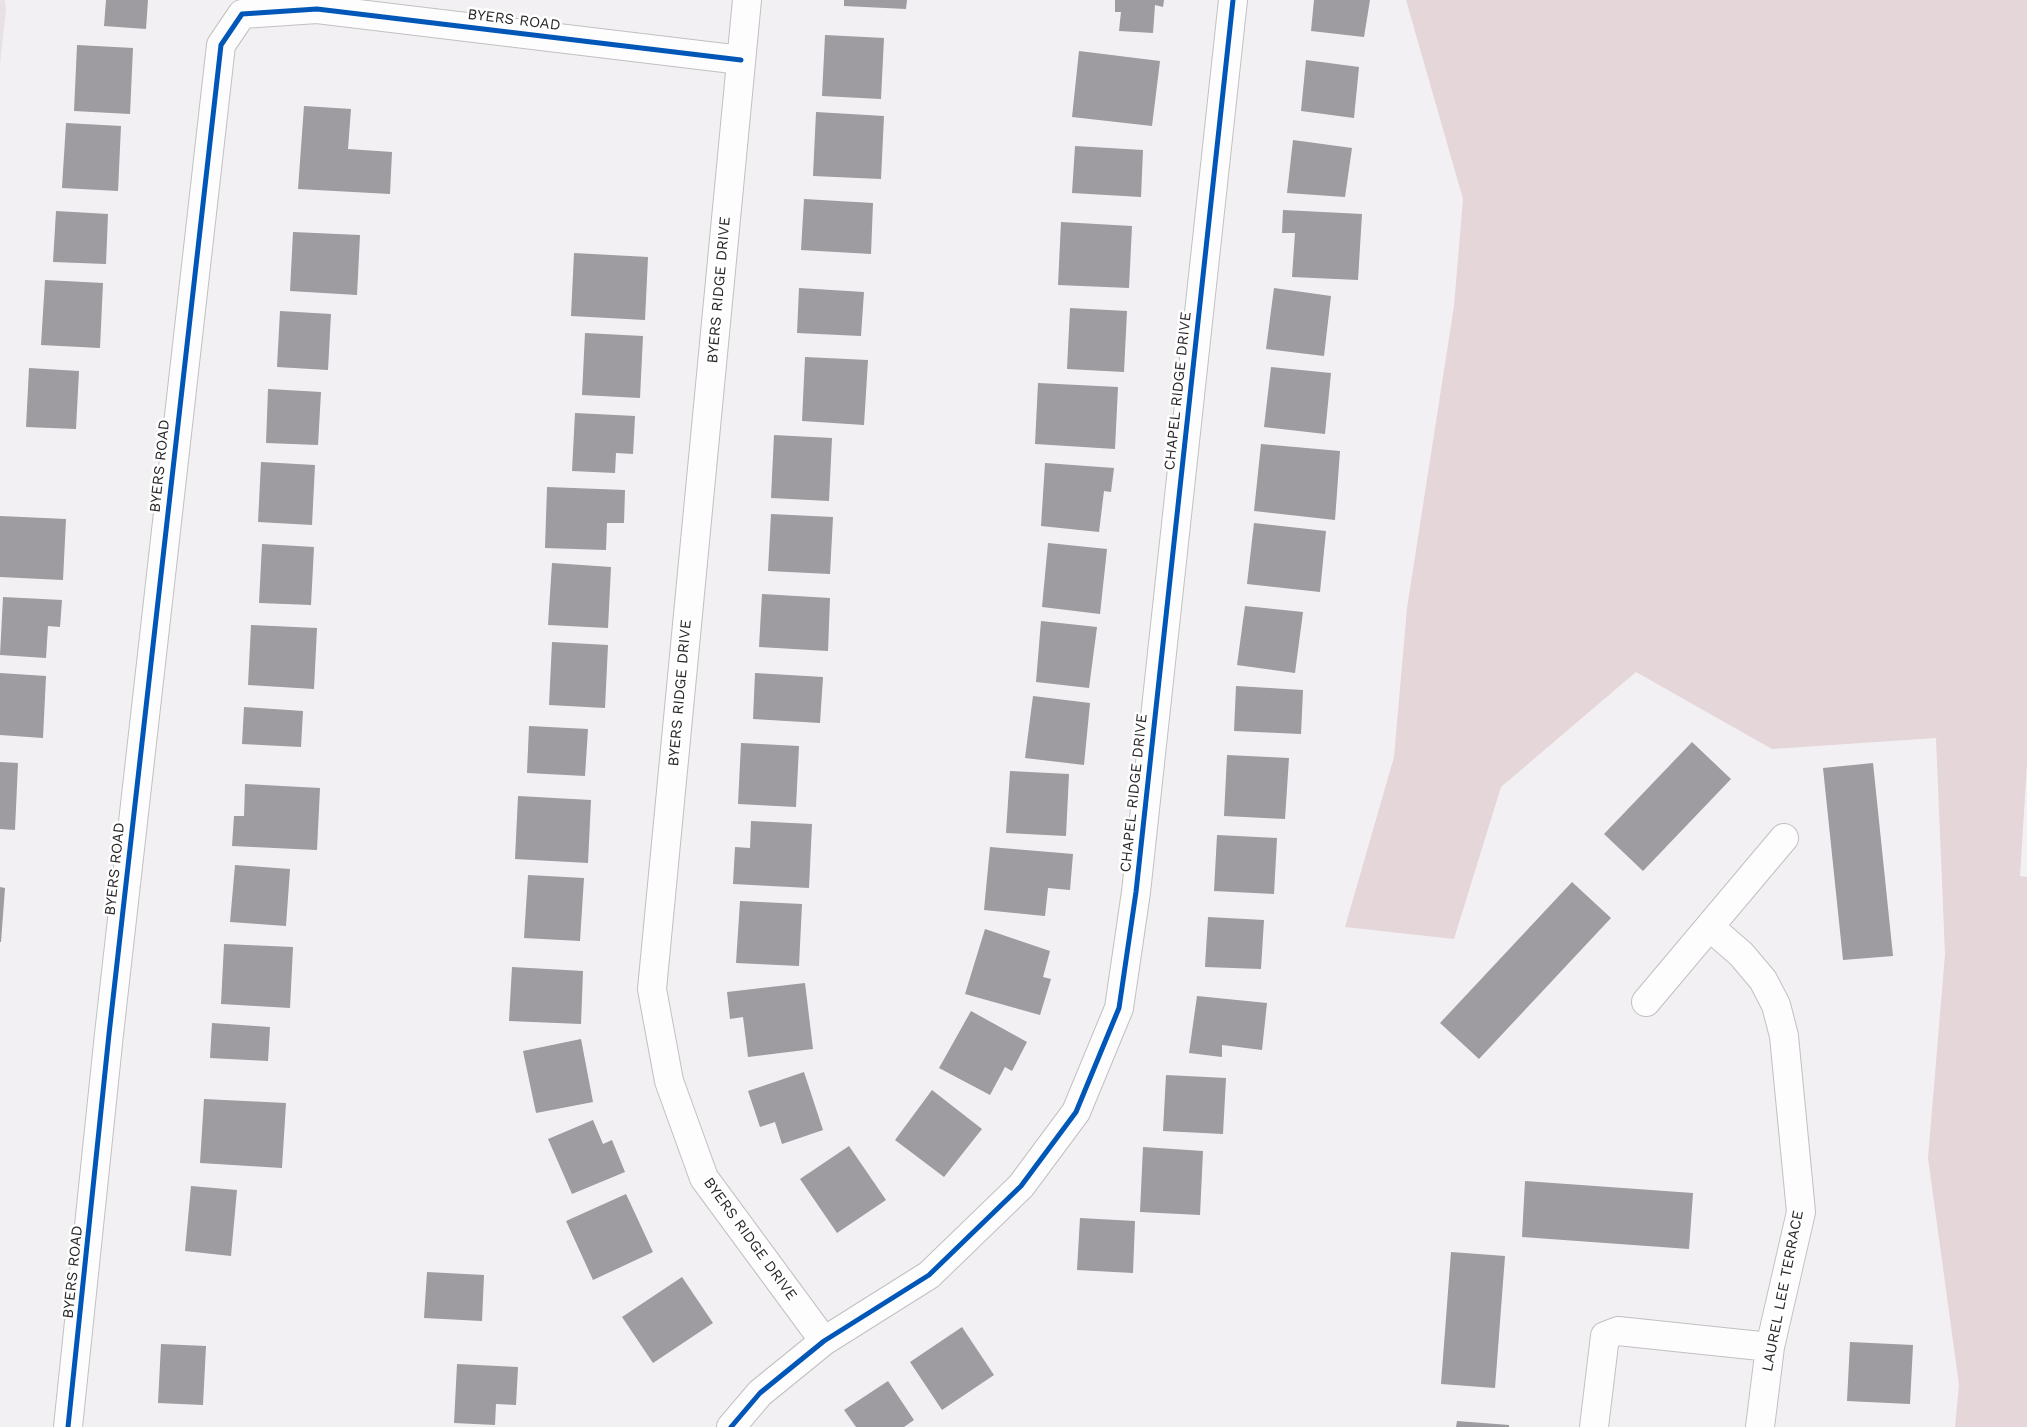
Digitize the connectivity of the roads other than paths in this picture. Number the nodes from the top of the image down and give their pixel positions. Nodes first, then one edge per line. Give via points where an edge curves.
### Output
1 (747, 0) edge
2 (1234, 0) edge
3 (741, 60) junction
4 (1784, 838) dead end
5 (1711, 928) junction
6 (1646, 1002) dead end
7 (824, 1340) junction
8 (1770, 1347) junction
9 (68, 1427) edge
10 (731, 1427) edge
11 (1594, 1427) edge
12 (1760, 1427) edge

1 - 3 street, BYERS RIDGE DRIVE
2 - 7 street, CHAPEL RIDGE DRIVE via 1138,873 1119,1008 1076,1112 1022,1186 929,1275
3 - 7 street, BYERS RIDGE DRIVE via 652,989 669,1081 704,1178
3 - 9 street, BYERS ROAD via 317,9 242,14 221,44
4 - 5 street
5 - 6 street
5 - 8 street, LAUREL LEE TERRACE via 1757,973 1776,1005 1784,1036 1801,1212
7 - 10 street, CHAPEL RIDGE DRIVE via 760,1393
8 - 11 street via 1618,1331 1605,1336
8 - 12 street, LAUREL LEE TERRACE

